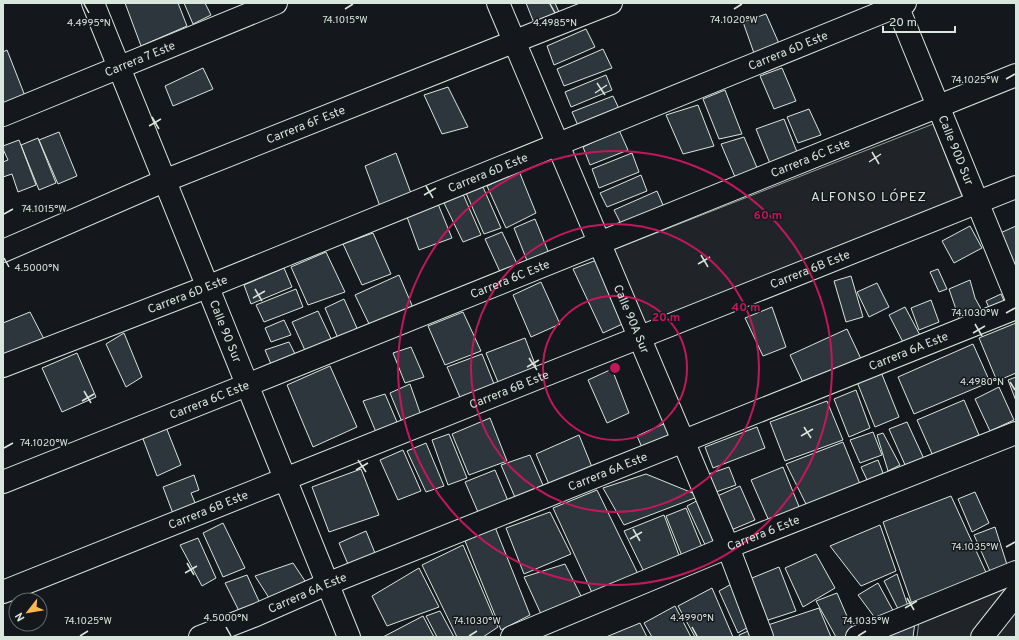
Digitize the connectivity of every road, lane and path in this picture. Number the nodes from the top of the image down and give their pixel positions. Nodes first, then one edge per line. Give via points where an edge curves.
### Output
1 (92, 3) edge
2 (276, 3) edge
3 (498, 3) edge
4 (611, 3) edge
5 (900, 4) edge
6 (515, 41) junction
7 (118, 67) junction
8 (1016, 75) edge
9 (938, 106) junction
10 (3, 115) edge
11 (558, 144) junction
12 (164, 181) junction
13 (1016, 187) edge
14 (978, 203) junction
15 (599, 243) junction
16 (3, 251) edge
17 (207, 287) junction
18 (1016, 297) edge
19 (1016, 308) edge
20 (639, 338) junction
21 (3, 366) edge
22 (247, 385) junction
23 (1016, 433) edge
24 (683, 442) junction
25 (284, 479) junction
26 (3, 482) edge
27 (728, 547) junction
28 (1016, 572) edge
29 (327, 584) junction
30 (3, 592) edge
31 (1016, 594) edge
32 (200, 637) edge
33 (349, 637) edge
34 (512, 637) edge
35 (762, 637) edge
36 (858, 637) edge
37 (982, 637) edge

1 - 7 street, Calle 90 Sur
2 - 7 street, Carrera 7 Este
3 - 6 street, Calle 90A Sur
4 - 6 street, Carrera 6F Este
5 - 9 street, Calle 90D Sur
5 - 11 street, Carrera 6D Este
6 - 11 street, Calle 90A Sur
6 - 12 street, Carrera 6F Este
7 - 10 street, Carrera 7 Este
7 - 12 street, Calle 90 Sur
8 - 9 street, Carrera 6C Este
9 - 14 street, Calle 90D Sur
9 - 15 street, Carrera 6C Este
11 - 15 street, Calle 90A Sur
11 - 17 street, Carrera 6D Este
12 - 16 street, Carrera 6F Este
12 - 17 street, Calle 90 Sur
13 - 14 street, Carrera 6B Este
14 - 18 street, Calle 90D Sur
14 - 20 street, Carrera 6B Este
15 - 20 street, Calle 90A Sur
15 - 22 street, Carrera 6C Este
17 - 21 street, Carrera 6D Este
17 - 22 street, Calle 90 Sur
19 - 24 street, Carrera 6A Este
20 - 24 street, Calle 90A Sur
20 - 25 street, Carrera 6B Este
22 - 25 street, Calle 90 Sur
22 - 26 street, Carrera 6C Este
23 - 27 street, Carrera 6 Este
24 - 27 street, Calle 90A Sur
24 - 29 street, Carrera 6A Este
25 - 29 street, Calle 90 Sur
25 - 30 street, Carrera 6B Este
27 - 34 street, Carrera 6 Este
27 - 35 street, Calle 90A Sur
28 - 36 street
29 - 32 street, Carrera 6A Este
29 - 33 street, Calle 90 Sur
31 - 37 street

